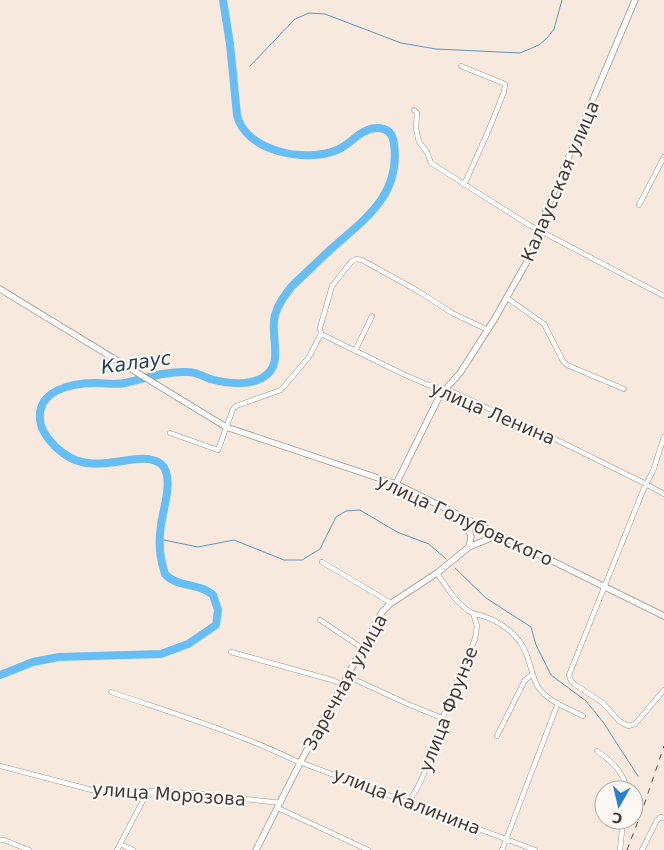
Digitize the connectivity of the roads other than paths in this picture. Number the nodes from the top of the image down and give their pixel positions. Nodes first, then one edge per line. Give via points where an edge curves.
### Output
1 (636, 0) edge
2 (461, 66) dead end
3 (414, 110) dead end
4 (664, 157) edge
5 (464, 185) junction
6 (639, 206) dead end
7 (540, 231) junction
8 (0, 289) edge
9 (664, 296) edge
10 (507, 298) junction
11 (372, 316) dead end
12 (488, 330) junction
13 (321, 334) junction
14 (355, 351) junction
15 (445, 389) junction
16 (624, 389) dead end
17 (226, 427) junction
18 (170, 433) dead end
19 (664, 437) edge
20 (396, 484) junction
21 (646, 484) junction
22 (664, 494) edge
23 (466, 518) junction
24 (498, 535) junction
25 (469, 547) junction
26 (322, 562) dead end
27 (437, 572) junction
28 (604, 586) junction
29 (391, 603) junction
30 (473, 613) junction
31 (664, 616) edge
32 (488, 618) junction
33 (320, 620) dead end
34 (477, 626) junction
35 (362, 648) junction
36 (231, 652) dead end
37 (533, 674) junction
38 (347, 676) junction
39 (342, 685) junction
40 (664, 690) edge
41 (111, 692) dead end
42 (558, 703) junction
43 (583, 716) dead end
44 (442, 718) junction
45 (497, 736) dead end
46 (597, 751) dead end
47 (300, 761) junction
48 (0, 766) edge
49 (625, 780) edge
50 (148, 791) junction
51 (408, 802) junction
52 (280, 806) junction
53 (662, 818) edge
54 (622, 830) edge
55 (506, 839) junction
56 (0, 840) edge
57 (120, 844) junction
58 (29, 850) edge
59 (117, 850) edge
60 (132, 850) edge
61 (256, 850) edge
62 (368, 850) edge
63 (502, 850) edge
64 (535, 850) edge
65 (620, 850) edge
66 (642, 850) edge

1 - 7 street, Калаусская улица
2 - 5 street via 505,84
3 - 5 street via 417,113 419,142 432,164
4 - 6 street
5 - 7 street
7 - 9 street
7 - 10 street, Калаусская улица via 534,251
8 - 17 street, улица Голубовского
10 - 12 street, Калаусская улица
10 - 16 street via 544,324 567,365
11 - 14 street
12 - 13 street via 359,259 351,262 332,286
12 - 15 street, Калаусская улица via 460,373
13 - 14 street, улица Ленина
13 - 17 street via 309,357 281,390 236,406
14 - 15 street, улица Ленина via 426,384
15 - 20 street, Калаусская улица
15 - 21 street, улица Ленина
17 - 18 street via 218,450
17 - 20 street, улица Голубовского
19 - 21 street
20 - 23 street, улица Голубовского
21 - 22 street, улица Ленина
21 - 28 street
23 - 24 street, улица Голубовского
23 - 25 street via 471,537
24 - 25 street, Заречная улица
24 - 28 street, улица Голубовского
25 - 27 street, Заречная улица
26 - 29 street
27 - 29 street, Заречная улица
27 - 30 street via 448,590
28 - 31 street, улица Голубовского
28 - 40 street via 569,675 570,681 603,703 628,726 635,724
29 - 35 street, Заречная улица via 382,612
30 - 32 street
30 - 34 street, улица Фрунзе
32 - 34 street
32 - 37 street via 516,637 529,657
33 - 35 street
34 - 44 street, улица Фрунзе
35 - 38 street, Заречная улица
36 - 39 street
37 - 42 street via 542,692
37 - 45 street via 525,680
38 - 39 street, Заречная улица
38 - 44 street
39 - 47 street, Заречная улица
41 - 47 street, улица Калинина
42 - 43 street
42 - 55 street
44 - 51 street, улица Фрунзе via 429,760
46 - 49 street
47 - 51 street, улица Калинина
47 - 52 street, Заречная улица
48 - 50 street, улица Морозова via 92,790
50 - 52 street, улица Морозова via 243,798
50 - 57 street
51 - 55 street, улица Калинина
52 - 61 street, Заречная улица
52 - 62 street, улица Морозова
53 - 66 street via 656,820
54 - 65 street
55 - 63 street
55 - 64 street, улица Калинина
56 - 58 street
57 - 59 street
57 - 60 street

